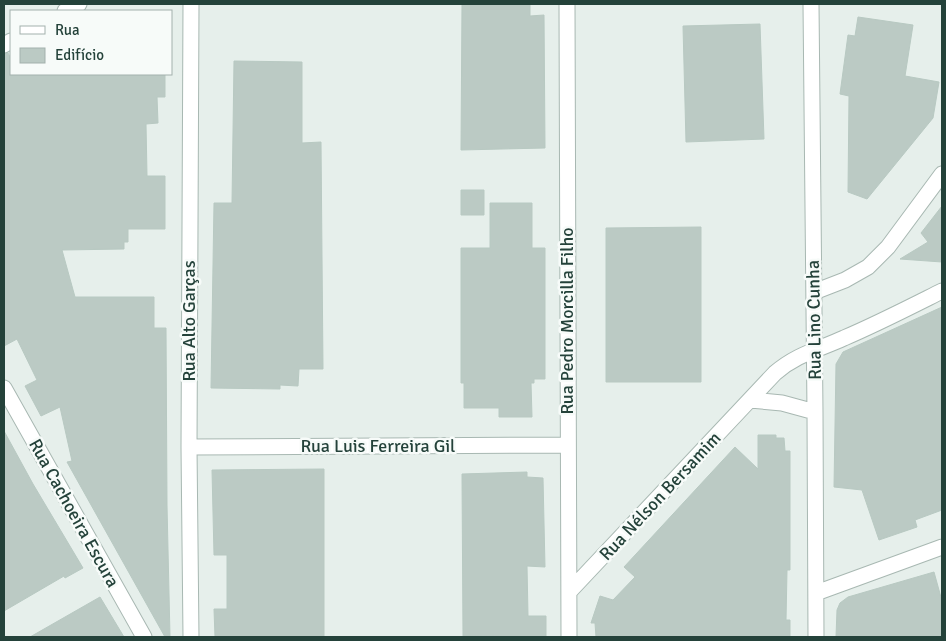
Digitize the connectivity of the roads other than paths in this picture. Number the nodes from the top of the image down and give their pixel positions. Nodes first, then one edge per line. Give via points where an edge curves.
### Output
1 (79, 4) edge
2 (191, 4) edge
3 (567, 4) edge
4 (811, 4) edge
5 (67, 10) edge
6 (942, 174) edge
7 (942, 291) edge
8 (814, 292) junction
9 (815, 350) junction
10 (4, 388) edge
11 (750, 400) junction
12 (815, 412) junction
13 (567, 445) junction
14 (188, 447) junction
15 (942, 547) edge
16 (569, 592) junction
17 (816, 593) junction
18 (144, 637) edge
19 (191, 637) edge
20 (569, 637) edge
21 (816, 637) edge

1 - 5 street
2 - 14 street, Rua Alto Garças
3 - 13 street, Rua Pedro Morcilla Filho
4 - 8 street, Rua Lino Cunha
6 - 8 street via 888,247 868,267
7 - 9 street, Rua Nélson Bersamim
8 - 9 street, Rua Lino Cunha
9 - 11 street, Rua Nélson Bersamim via 788,362
9 - 12 street, Rua Lino Cunha
10 - 18 street, Rua Cachoeira Escura
11 - 12 street via 782,403
11 - 16 street, Rua Nélson Bersamim
12 - 17 street, Rua Lino Cunha
13 - 14 street, Rua Luis Ferreira Gil
13 - 16 street, Rua Pedro Morcilla Filho
14 - 19 street, Rua Alto Garças
15 - 17 street
16 - 20 street, Rua Pedro Morcilla Filho
17 - 21 street, Rua Lino Cunha

